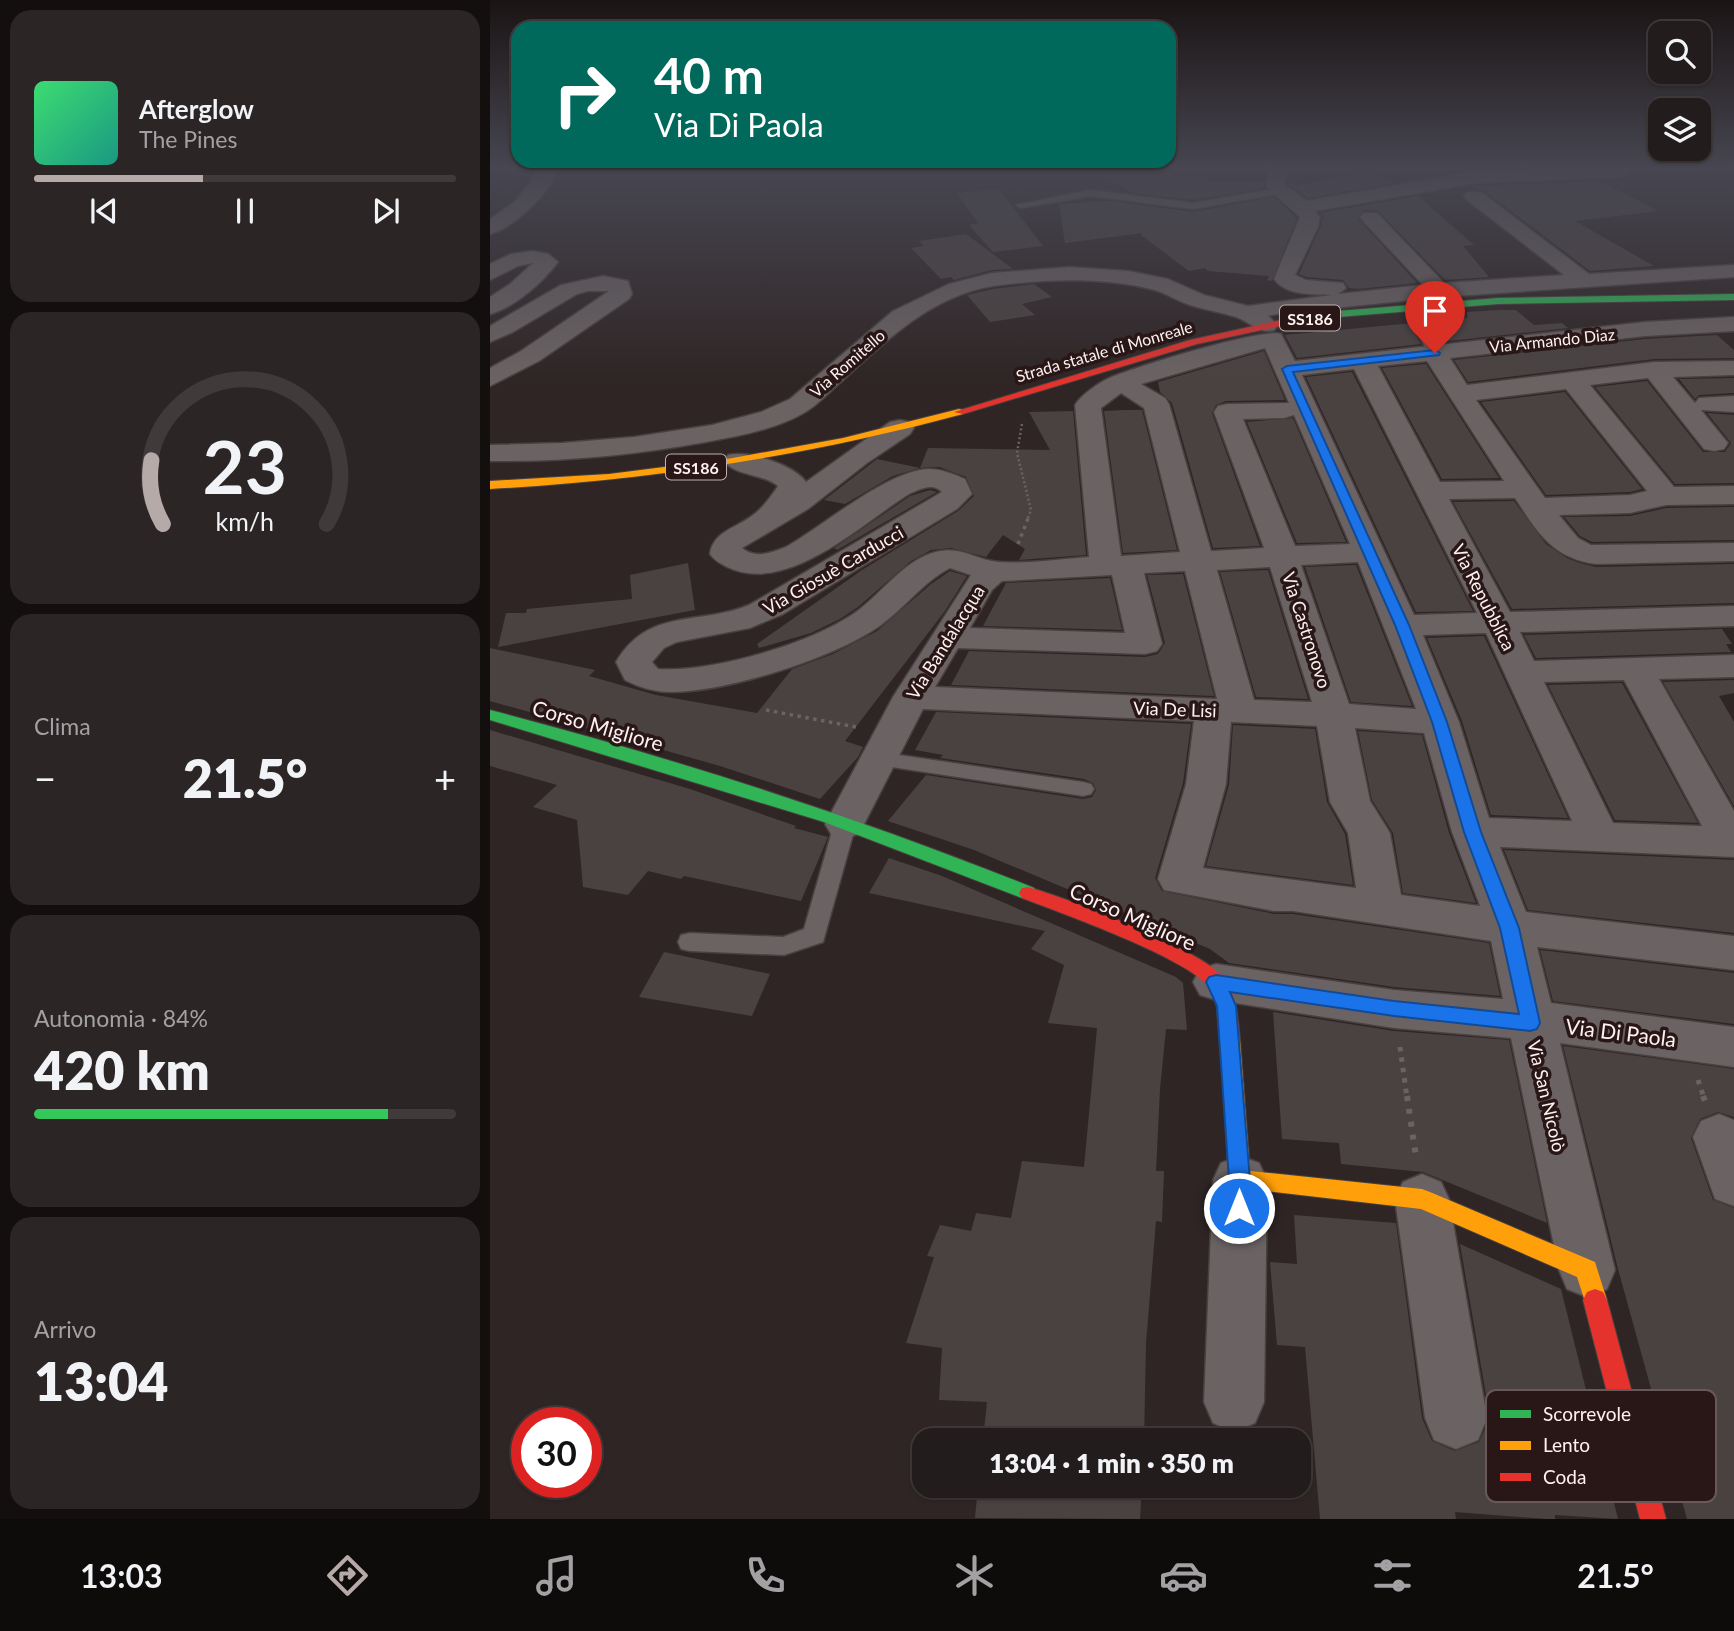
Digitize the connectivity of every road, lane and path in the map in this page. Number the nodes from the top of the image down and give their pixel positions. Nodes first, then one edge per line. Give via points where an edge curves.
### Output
1 (1302, 240) edge
2 (1392, 240) edge
3 (1531, 240) edge
4 (1734, 271) edge
5 (490, 273) edge
6 (1585, 281) junction
7 (1433, 283) junction
8 (1518, 285) junction
9 (1734, 297) edge
10 (1196, 300) junction
11 (490, 307) edge
12 (1734, 324) edge
13 (490, 335) edge
14 (1269, 337) junction
15 (1198, 341) junction
16 (1429, 341) junction
17 (1363, 362) junction
18 (1734, 368) edge
19 (1654, 370) junction
20 (490, 377) edge
21 (1572, 380) junction
22 (1120, 382) junction
23 (1459, 394) junction
24 (1284, 410) dead end
25 (1022, 424) dead end
26 (900, 428) junction
27 (1714, 443) dead end
28 (490, 453) edge
29 (738, 461) junction
30 (490, 485) edge
31 (1429, 491) junction
32 (1734, 495) edge
33 (1666, 496) junction
34 (1530, 498) junction
35 (762, 522) junction
36 (1368, 552) junction
37 (1734, 552) edge
38 (1283, 557) junction
39 (1200, 561) junction
40 (1116, 566) junction
41 (993, 572) junction
42 (1497, 620) junction
43 (1730, 622) edge
44 (1402, 625) junction
45 (947, 637) junction
46 (1734, 666) edge
47 (1636, 669) junction
48 (1520, 672) junction
49 (911, 697) junction
50 (766, 710) dead end
51 (1227, 711) junction
52 (490, 715) edge
53 (1334, 715) junction
54 (1440, 722) junction
55 (885, 746) junction
56 (1083, 789) dead end
57 (845, 824) junction
58 (1473, 832) junction
59 (1599, 835) junction
60 (1733, 842) edge
61 (1381, 908) junction
62 (1510, 928) junction
63 (690, 942) dead end
64 (1734, 953) edge
65 (1216, 982) junction
66 (1394, 1009) junction
67 (1530, 1023) junction
68 (1683, 1040) junction
69 (1734, 1048) edge
70 (1726, 1160) edge
71 (1240, 1180) junction
72 (1422, 1199) junction
73 (1587, 1270) junction
74 (1619, 1390) edge
75 (1234, 1402) dead end
76 (1456, 1418) dead end
77 (1648, 1502) edge
78 (1653, 1519) edge

1 - 7 street via 1284,276 1288,283 1320,288
2 - 7 street
3 - 6 street
4 - 6 street
5 - 11 street via 522,258 540,257 547,262
6 - 8 street
7 - 8 street via 1491,279
8 - 14 street via 1277,307
9 - 14 main road, Strada statale di Monreale / SS186 via 1404,306
10 - 14 street, Via Romitello
10 - 15 street
10 - 28 street, Via Romitello via 1160,285 1097,275 1041,274 992,280 936,298 901,317 799,405 779,415 621,448
12 - 16 street, Via Armando Diaz
13 - 20 street via 581,285 609,282 620,286 621,294 603,307
14 - 15 main road, Strada statale di Monreale / SS186
14 - 17 street, Via Armando Diaz
14 - 22 street
14 - 36 street, Via San Nicolò
15 - 26 main road, Strada statale di Monreale / SS186
16 - 17 street, Via Armando Diaz
16 - 23 street
17 - 31 street, Via Repubblica
18 - 19 street
19 - 21 street
19 - 27 street
21 - 23 street
21 - 33 street
22 - 39 street via 1156,404
22 - 40 street via 1088,405
23 - 34 street
24 - 38 street, Via Castronovo via 1227,412
25 - 41 path, Via Bandalacqua via 1017,453 1031,509 1016,554
26 - 29 main road, Strada statale di Monreale / SS186
26 - 35 street, Via Giosuè Carducci via 798,503
29 - 30 main road, Strada statale di Monreale / SS186 via 597,479
29 - 35 street via 780,473 793,484
31 - 34 street
31 - 42 street, Via Repubblica
32 - 33 street
33 - 34 street via 1630,504
34 - 37 street via 1562,540 1573,549 1595,555
35 - 41 street, Via Giosuè Carducci via 727,545 726,554 750,565 790,556 920,479 945,480 955,485 957,494 766,610 646,644 634,662 638,672 671,681 711,676 823,643 862,624 940,560 958,559
36 - 38 street
36 - 44 street, Via San Nicolò
38 - 39 street
38 - 53 street, Via Castronovo
39 - 40 street
39 - 51 street
40 - 41 street
40 - 45 street via 1144,644
41 - 45 street, Via Bandalacqua via 979,584
42 - 43 street
42 - 44 street
42 - 48 street, Via Repubblica
44 - 54 street, Via San Nicolò
45 - 49 street, Via Bandalacqua
46 - 47 street
47 - 48 street
47 - 60 street
48 - 59 street, Via Repubblica
49 - 51 street, Via De Lisi
49 - 55 street, Via Bandalacqua
50 - 55 path
51 - 53 street, Via De Lisi
51 - 61 street via 1179,879
52 - 57 main road, Corso Migliore
53 - 54 street, Via De Lisi
53 - 61 street, Via Castronovo via 1350,802 1369,833
54 - 58 street, Via San Nicolò
55 - 56 lane
55 - 57 street, Via Bandalacqua
57 - 63 lane via 814,935 784,946
57 - 65 main road, Corso Migliore via 958,863 1156,947 1193,963
58 - 59 street
58 - 62 street, Via San Nicolò
59 - 60 street
61 - 62 street
62 - 64 street
62 - 67 street, Via San Nicolò
65 - 66 street, Via Di Paola
65 - 71 main road via 1227,1006
66 - 67 street, Via Di Paola
66 - 72 path
67 - 68 street, Via Di Paola
67 - 73 street, Via San Nicolò
68 - 69 street, Via Di Paola
68 - 70 path
71 - 72 main road
71 - 75 street
72 - 73 main road
72 - 76 street
73 - 74 main road
77 - 78 main road

